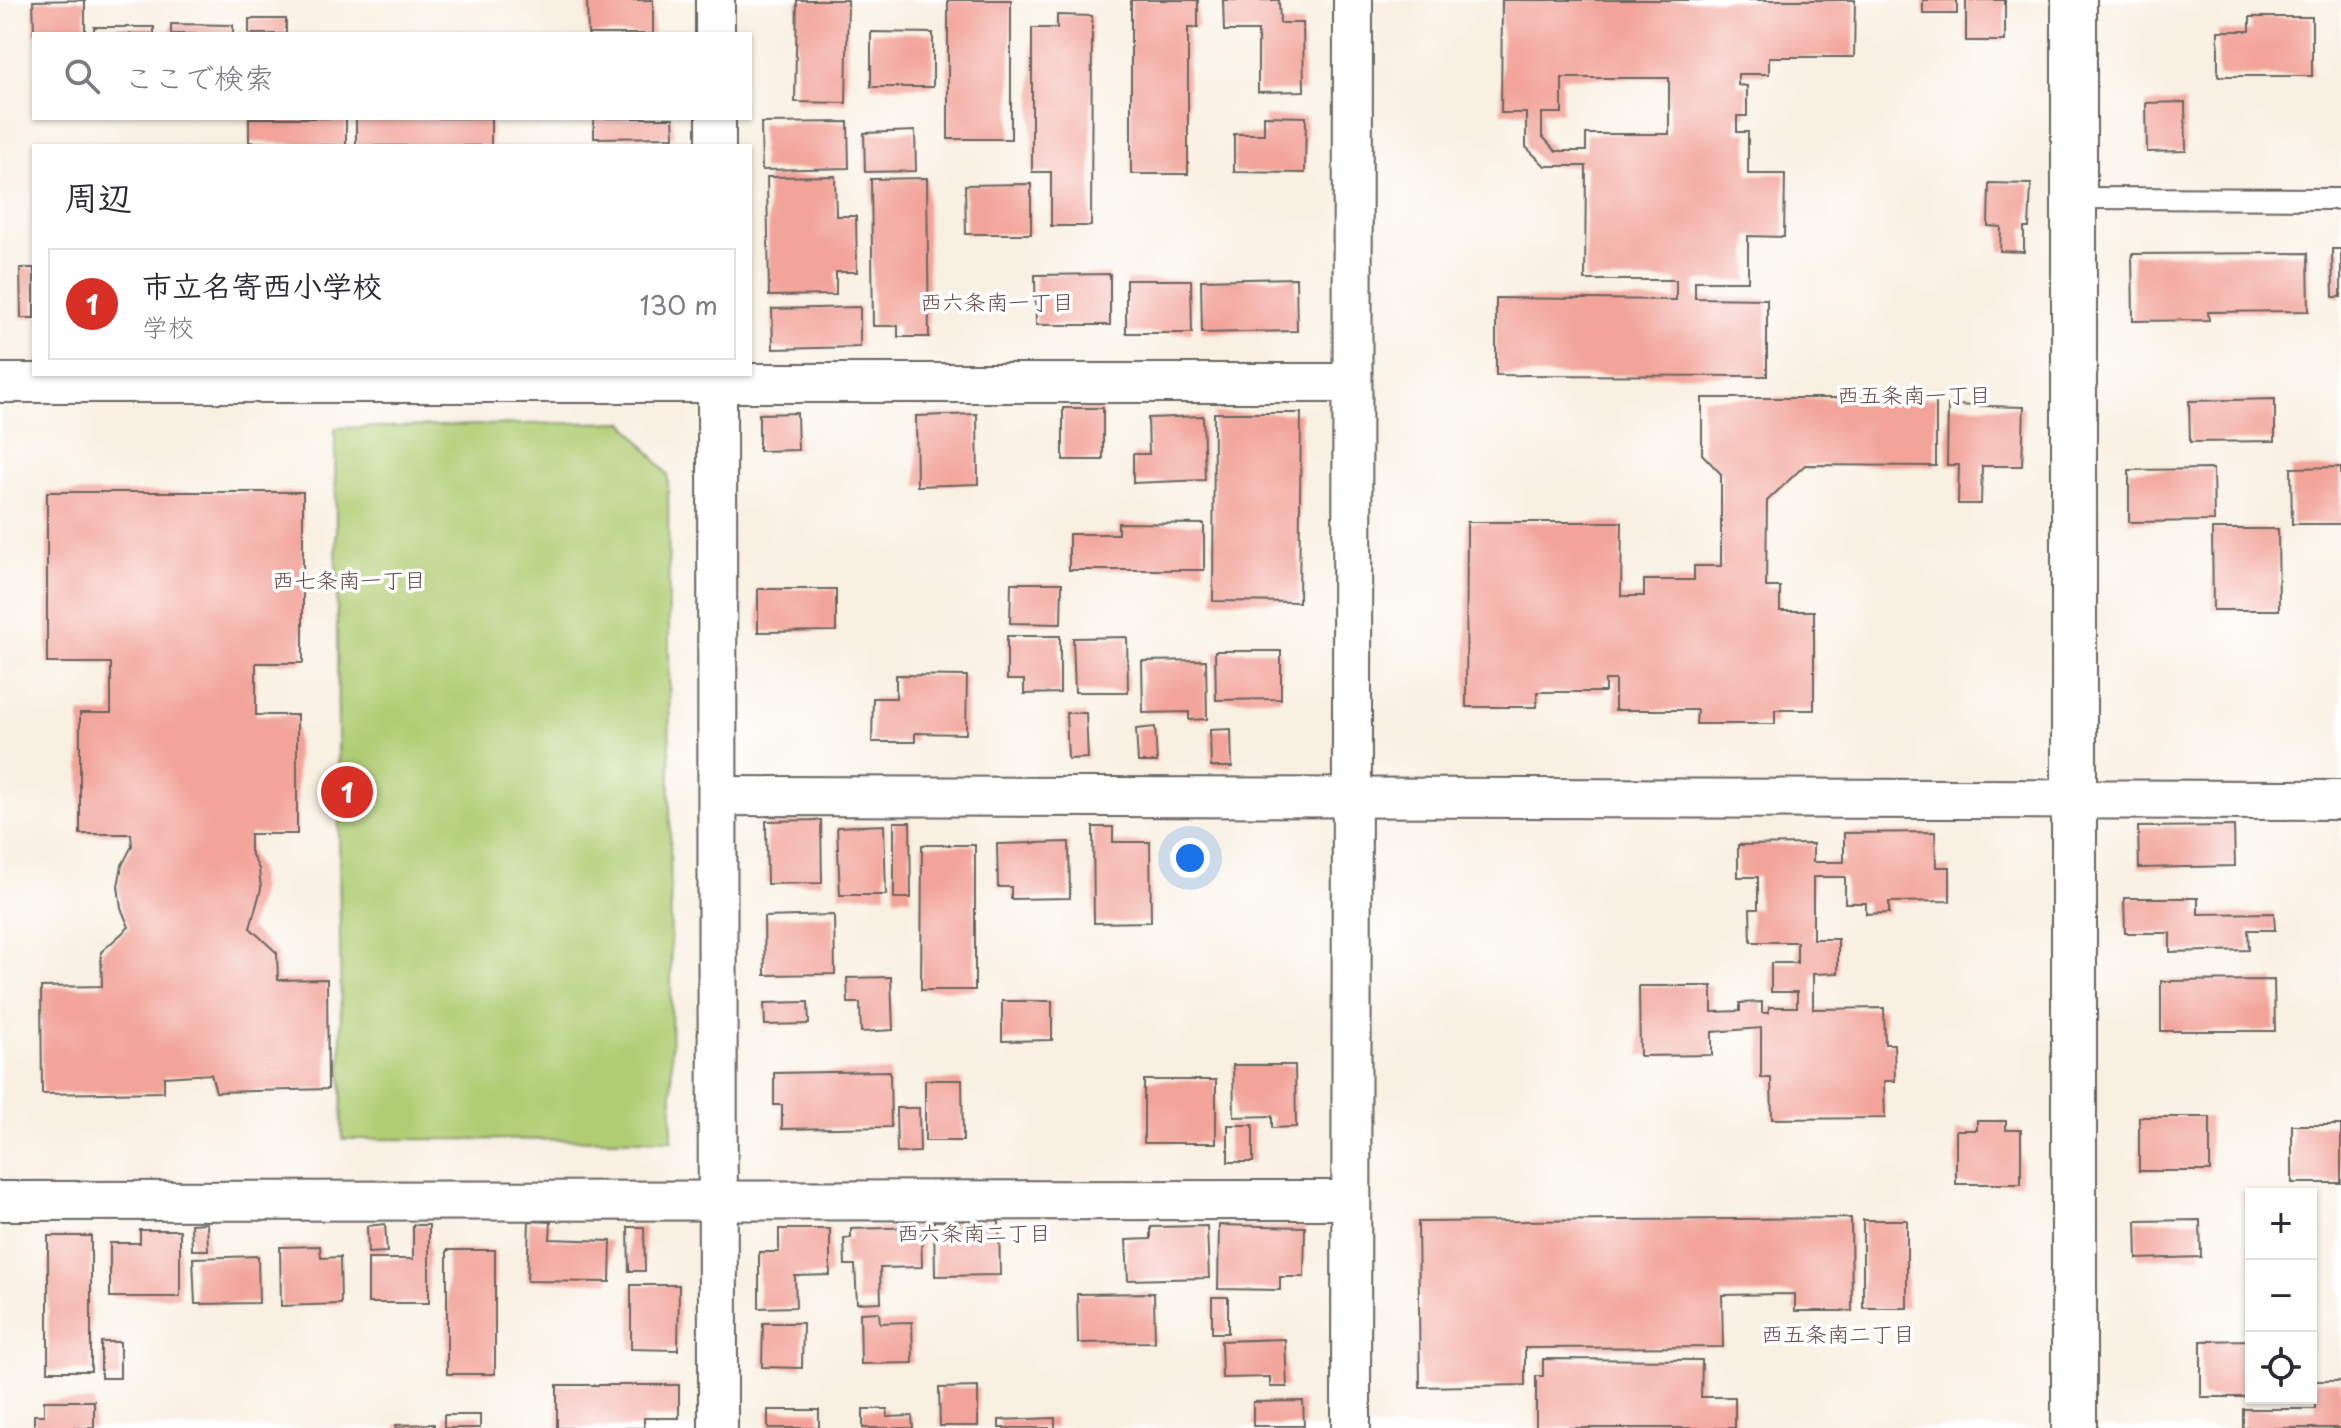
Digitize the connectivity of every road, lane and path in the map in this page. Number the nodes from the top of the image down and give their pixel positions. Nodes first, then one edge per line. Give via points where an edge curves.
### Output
1 (715, 0) edge
2 (1353, 0) edge
3 (2074, 0) edge
4 (715, 32) edge
5 (716, 120) edge
6 (716, 144) edge
7 (2076, 198) junction
8 (2341, 199) edge
9 (717, 380) edge
10 (0, 383) edge
11 (1352, 383) junction
12 (719, 796) junction
13 (1354, 798) junction
14 (2072, 798) junction
15 (2341, 800) edge
16 (718, 1200) junction
17 (1350, 1200) junction
18 (0, 1201) edge
19 (718, 1428) edge
20 (1351, 1428) edge
21 (2074, 1428) edge

1 - 4 street
2 - 11 street
3 - 7 street
5 - 6 street
7 - 8 lane
7 - 14 street
9 - 10 street
9 - 11 street
9 - 12 street
11 - 13 street
12 - 13 street
12 - 16 street
13 - 14 street
13 - 17 street
14 - 15 street
14 - 21 street
16 - 17 street
16 - 18 street
16 - 19 street
17 - 20 street

